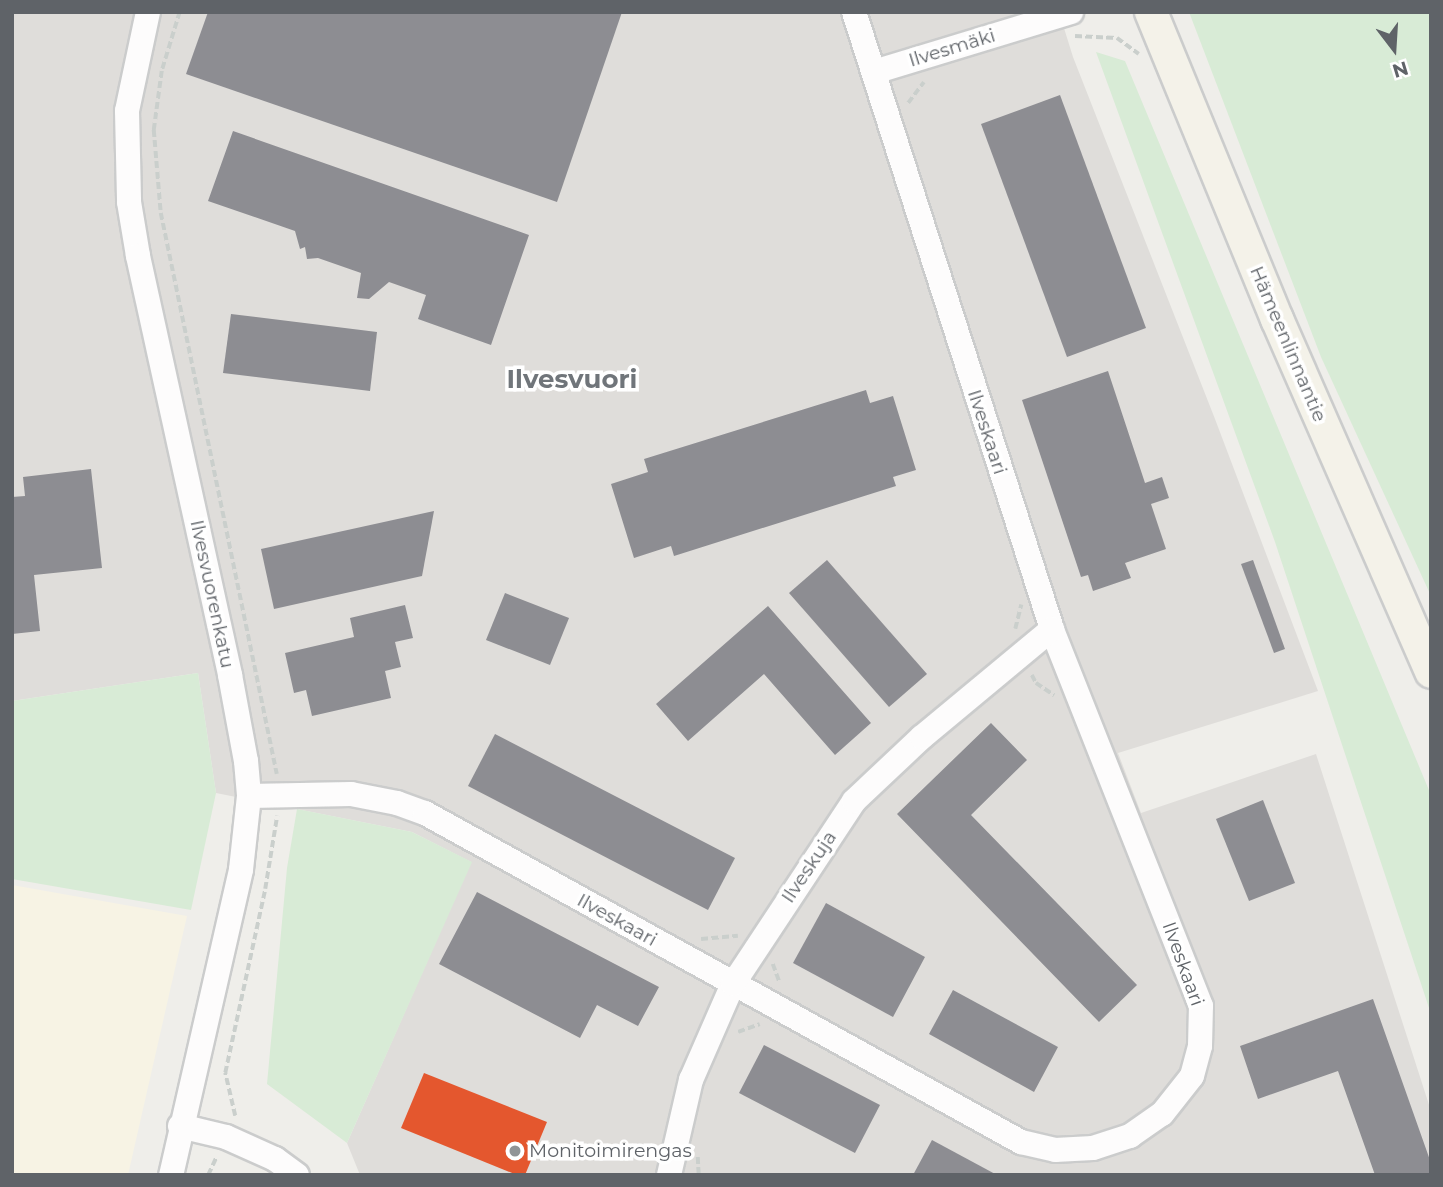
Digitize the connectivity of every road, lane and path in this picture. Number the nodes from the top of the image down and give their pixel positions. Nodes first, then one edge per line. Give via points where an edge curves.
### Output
1 (148, 12) edge
2 (854, 12) edge
3 (1071, 12) edge
4 (1151, 12) edge
5 (1068, 37) dead end
6 (1165, 47) junction
7 (874, 72) junction
8 (928, 79) dead end
9 (888, 116) junction
10 (1052, 629) junction
11 (1431, 672) edge
12 (276, 766) dead end
13 (286, 770) dead end
14 (249, 796) junction
15 (744, 928) dead end
16 (695, 939) dead end
17 (733, 984) junction
18 (776, 994) junction
19 (730, 1040) dead end
20 (180, 1126) junction
21 (698, 1153) dead end
22 (171, 1175) edge
23 (297, 1175) edge
24 (669, 1175) edge
25 (699, 1175) edge

1 - 14 street, Ilvesvuorenkatu via 127,111 129,202 230,675
2 - 7 street, Ilveskaari
3 - 7 street, Ilvesmäki
4 - 6 main road, Hämeenlinnantie
5 - 6 path via 1117,38 1142,55
6 - 11 main road, Hämeenlinnantie via 1277,320
7 - 9 street, Ilveskaari
8 - 9 path via 912,95 905,111
9 - 10 street, Ilveskaari
10 - 17 street, Ilveskuja via 922,737 855,801
10 - 18 street, Ilveskaari via 1201,1006 1200,1046 1192,1076 1162,1114 1130,1136 1093,1148 1055,1150 1021,1142
12 - 13 path
14 - 17 street, Ilveskaari via 352,794 425,813
14 - 20 street, Ilvesvuorenkatu via 241,870
15 - 16 path via 737,938
17 - 18 street, Ilveskaari
17 - 24 street, Ilveskuja via 691,1080
18 - 19 path via 759,1024 737,1032
20 - 22 street, Ilvesvuorenkatu
20 - 23 street via 226,1137 275,1159
21 - 25 path

